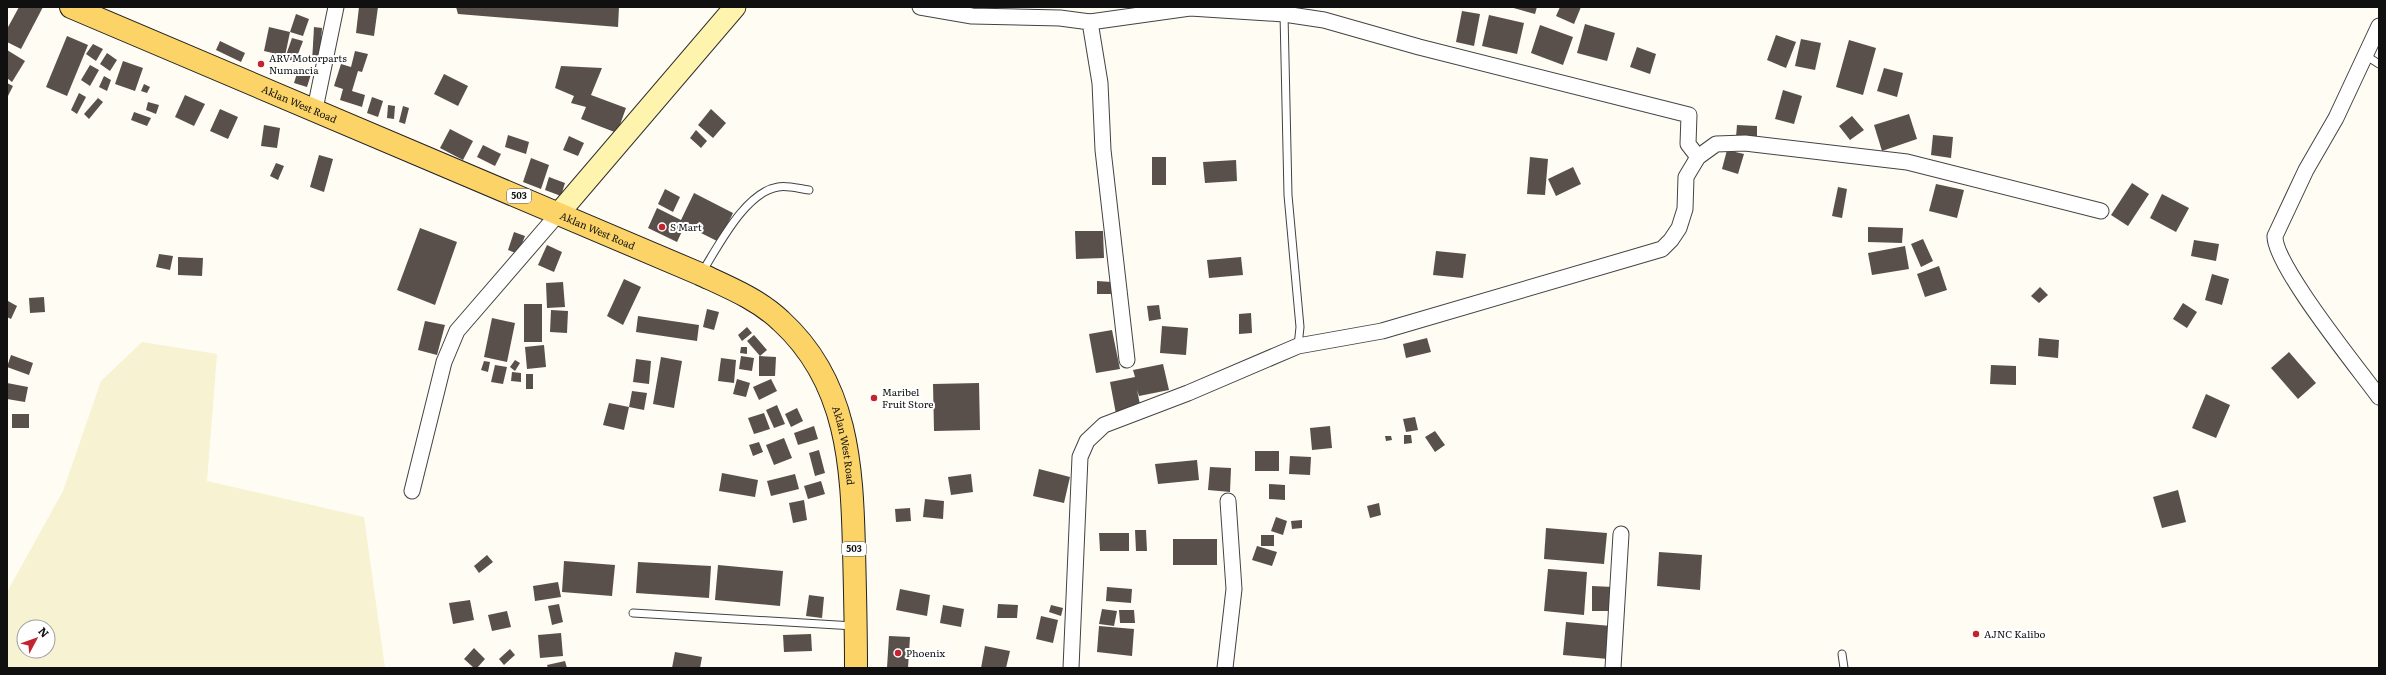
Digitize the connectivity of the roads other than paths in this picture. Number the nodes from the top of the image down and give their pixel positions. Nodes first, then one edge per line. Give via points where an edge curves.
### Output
1 (71, 7) edge
2 (336, 7) edge
3 (735, 7) edge
4 (920, 7) edge
5 (1284, 14) junction
6 (1090, 22) junction
7 (2379, 26) edge
8 (2365, 55) junction
9 (2379, 64) edge
10 (315, 109) junction
11 (1698, 157) junction
12 (809, 190) dead end
13 (2101, 211) dead end
14 (559, 213) junction
15 (700, 274) junction
16 (1298, 346) junction
17 (1127, 360) dead end
18 (2379, 397) edge
19 (412, 491) dead end
20 (1228, 501) dead end
21 (1621, 534) dead end
22 (633, 613) dead end
23 (856, 626) junction
24 (1842, 654) dead end
25 (856, 668) edge
26 (1071, 668) edge
27 (1225, 668) edge
28 (1613, 668) edge
29 (1844, 668) edge

1 - 10 main road, Aklan West Road / 503
2 - 10 street
3 - 14 street
4 - 6 street via 972,16 1060,18
5 - 6 street via 1190,8
5 - 11 street via 1324,20 1426,49 1690,115 1688,144
5 - 16 lane via 1288,195 1300,327
6 - 17 street via 1100,83 1103,150
7 - 8 street
8 - 9 lane
8 - 18 street via 2336,118 2306,170 2275,236 2275,243 2290,275
10 - 14 main road, Aklan West Road / 503
11 - 13 street via 1716,144 1745,143 1907,162
11 - 16 street via 1686,177 1686,209 1679,228 1662,249 1382,331
12 - 15 lane via 778,187 755,198 737,218
14 - 15 main road, Aklan West Road / 503
14 - 19 street via 457,331 444,362
15 - 23 main road, Aklan West Road / 503 via 756,302 781,320 802,342 822,373 842,423 848,451
16 - 26 street via 1188,393 1104,425 1087,441 1080,457
20 - 27 street via 1234,589
21 - 28 street
22 - 23 lane
23 - 25 main road, Aklan West Road / 503
24 - 29 lane

